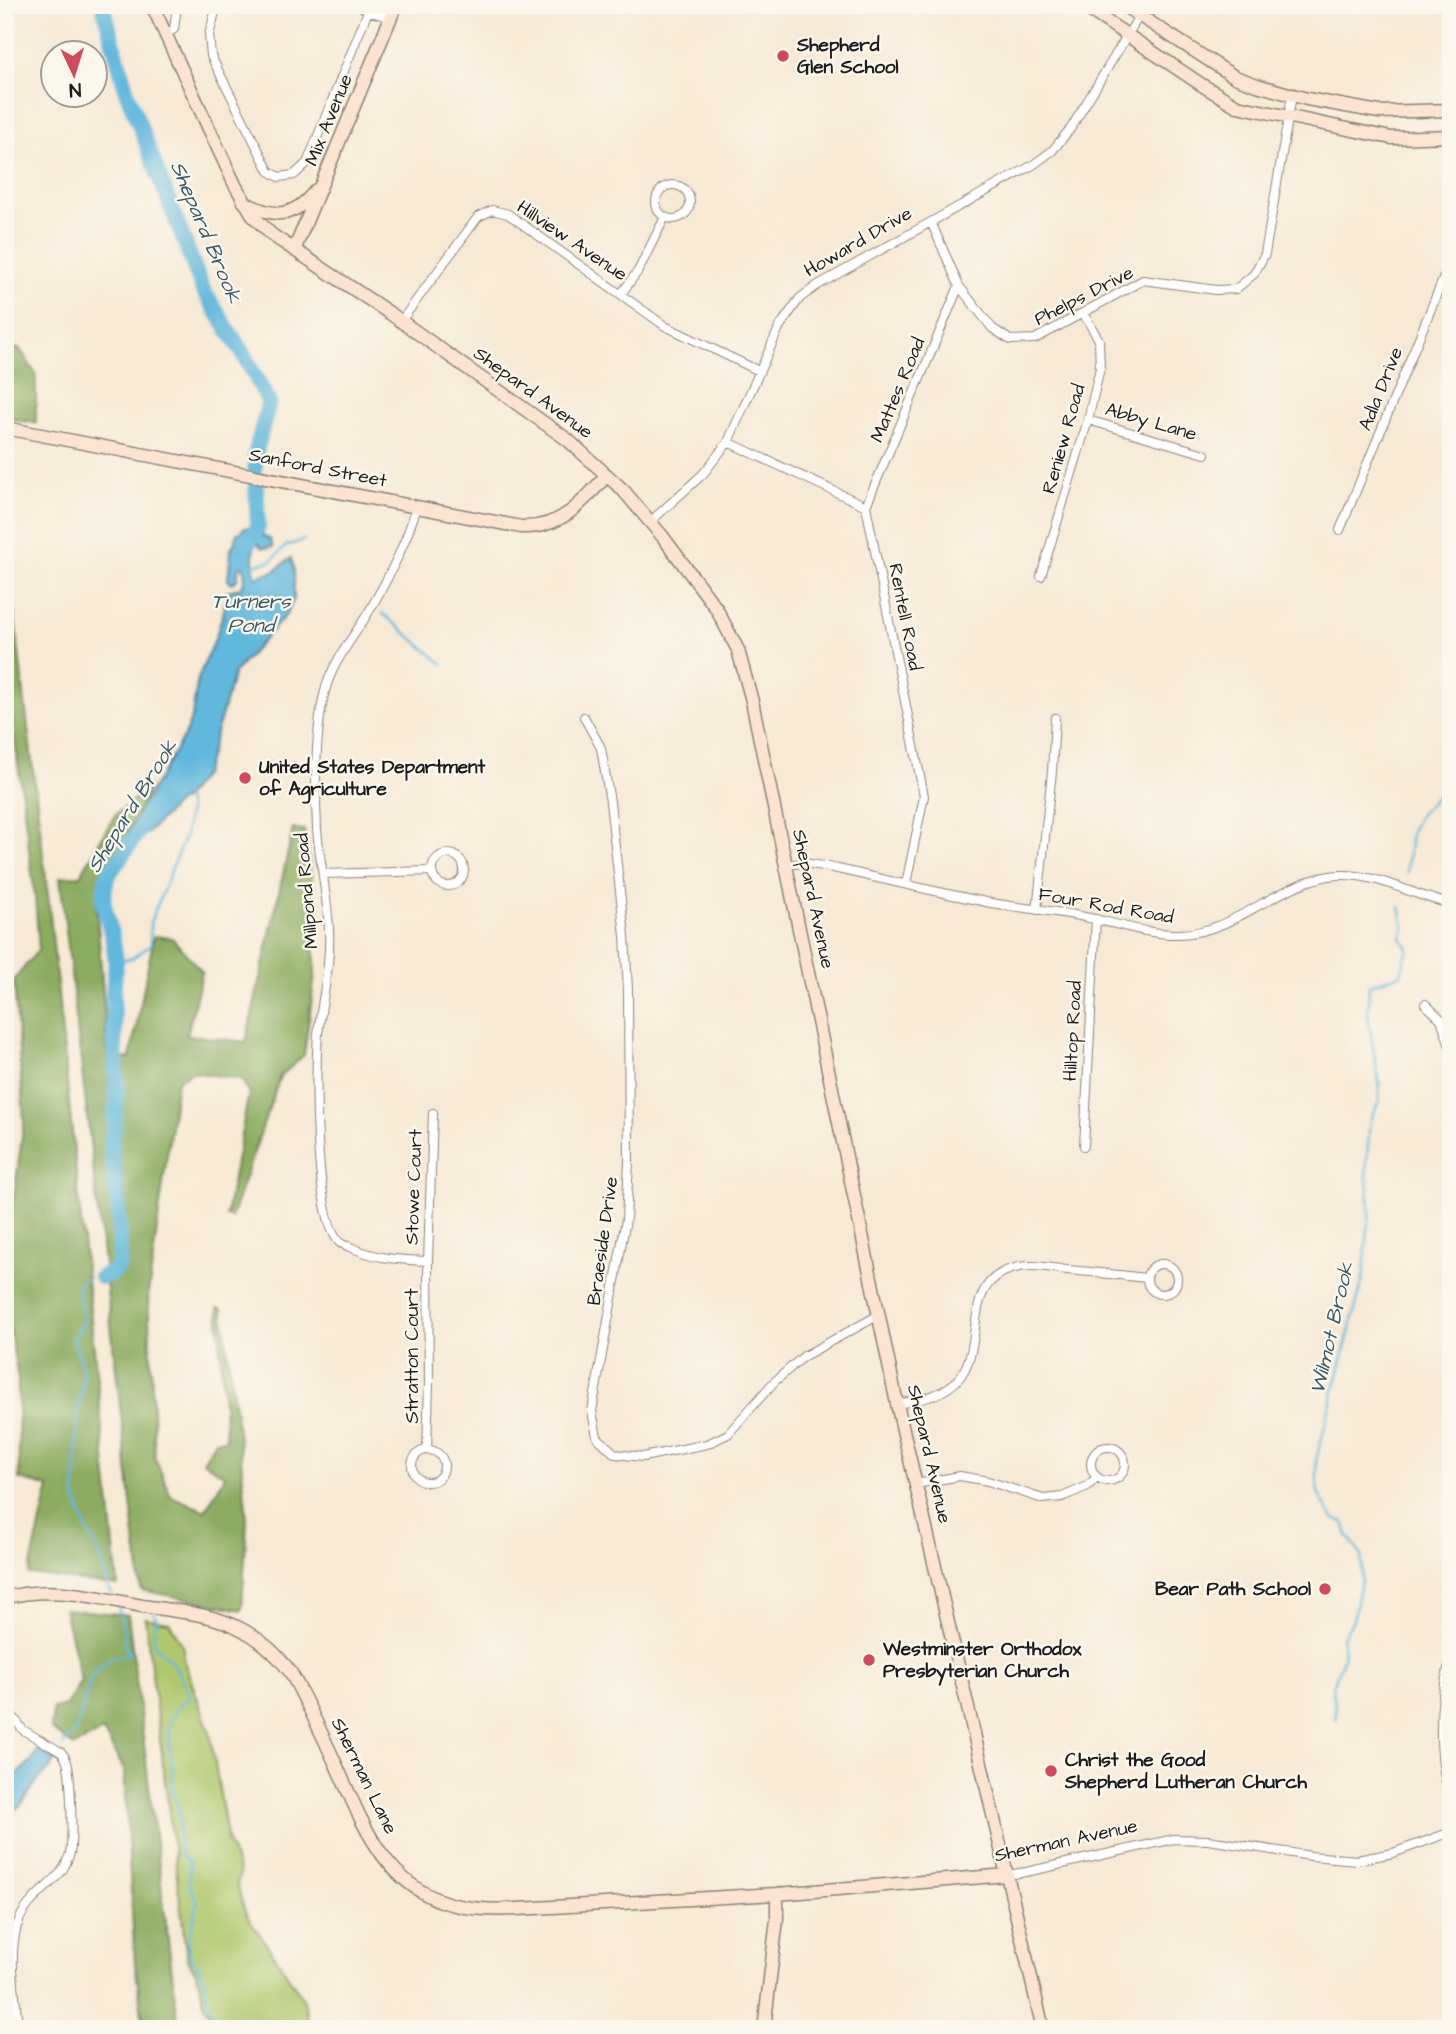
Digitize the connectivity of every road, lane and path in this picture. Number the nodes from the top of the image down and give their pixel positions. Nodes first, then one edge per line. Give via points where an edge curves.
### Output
1 (152, 5) edge
2 (177, 5) edge
3 (217, 5) edge
4 (359, 5) edge
5 (396, 5) edge
6 (1082, 5) edge
7 (1123, 5) edge
8 (369, 10) junction
9 (1139, 16) junction
10 (391, 19) junction
11 (164, 35) junction
12 (1127, 36) junction
13 (1292, 95) junction
14 (1451, 110) edge
15 (1289, 117) junction
16 (1451, 136) edge
17 (326, 178) junction
18 (244, 202) junction
19 (665, 217) junction
20 (931, 222) junction
21 (296, 248) junction
22 (1451, 260) edge
23 (959, 286) junction
24 (621, 294) junction
25 (1083, 313) junction
26 (401, 321) junction
27 (759, 370) junction
28 (1088, 420) junction
29 (5, 428) edge
30 (728, 442) junction
31 (1205, 454) dead end
32 (607, 475) junction
33 (866, 506) junction
34 (417, 507) junction
35 (651, 521) junction
36 (1340, 530) dead end
37 (1041, 576) dead end
38 (584, 717) dead end
39 (1055, 718) dead end
40 (786, 865) junction
41 (432, 871) junction
42 (323, 874) junction
43 (906, 884) junction
44 (1451, 904) edge
45 (1037, 910) junction
46 (1096, 919) junction
47 (1425, 1004) dead end
48 (1451, 1049) edge
49 (433, 1113) dead end
50 (1084, 1146) dead end
51 (428, 1261) junction
52 (1147, 1278) dead end
53 (879, 1315) junction
54 (897, 1404) junction
55 (427, 1450) junction
56 (1097, 1478) junction
57 (916, 1484) junction
58 (5, 1598) edge
59 (1451, 1658) edge
60 (5, 1706) edge
61 (1451, 1801) edge
62 (1451, 1832) edge
63 (1007, 1875) junction
64 (777, 1895) junction
65 (18, 2029) edge
66 (764, 2029) edge
67 (1044, 2029) edge

1 - 11 street, Shepard Avenue
2 - 11 street via 174,30
3 - 8 street via 209,35 211,56 269,171 285,178 307,163
4 - 8 street
5 - 10 street, Mix Avenue
6 - 12 street
7 - 9 street
8 - 10 street
9 - 12 street, Howard Drive
9 - 13 street via 1235,77
10 - 17 street, Mix Avenue
11 - 18 street, Shepard Avenue
12 - 15 street via 1237,106
12 - 20 street, Howard Drive via 1052,151
13 - 14 street via 1379,112
13 - 15 street, Phelps Drive
15 - 16 street via 1391,138
15 - 25 street, Phelps Drive via 1265,254 1254,274 1236,289 1143,280
17 - 18 street via 310,198 288,213 259,210
17 - 21 street, Mix Avenue
18 - 21 street, Shepard Avenue via 272,235
19 - 19 street via 678,218 688,209 689,197 681,187 667,186 657,194 656,207
19 - 24 street
20 - 23 street, Phelps Drive
20 - 27 street, Howard Drive via 800,298 780,326
21 - 26 street, Shepard Avenue
22 - 36 street, Adla Drive
23 - 25 street, Phelps Drive via 992,328 1010,340 1035,339
23 - 33 street, Mattes Road
24 - 26 street, Hillview Avenue via 508,214 492,210 478,217
24 - 27 street, Hillview Avenue via 665,326
25 - 28 street, Reniew Road via 1099,340 1100,354
26 - 32 street, Shepard Avenue via 568,440
27 - 30 street, Howard Drive
28 - 31 street, Abby Lane
28 - 37 street, Reniew Road
29 - 34 street, Sanford Street
30 - 33 street
30 - 35 street, Howard Drive via 703,474
32 - 34 street, Sanford Street via 567,514 544,526 522,527
32 - 35 street, Shepard Avenue
33 - 43 street, Rentell Road via 924,796
34 - 42 street, Millpond Road via 386,582 336,664 324,694 317,800
35 - 40 street, Shepard Avenue via 716,608 738,650
38 - 53 street, Braeside Drive via 601,748 610,802 628,990 626,1219 592,1411 597,1437 615,1454 643,1457 707,1444 729,1434 774,1382 804,1356
39 - 45 street
40 - 43 street, Four Rod Road via 813,864
40 - 53 street, Shepard Avenue
41 - 41 street via 435,879 447,886 459,881 464,870 460,859 446,854 438,858
41 - 42 street
42 - 51 street, Millpond Road via 329,956 316,1077 323,1199 329,1222 340,1242 360,1251 383,1259
43 - 45 street, Four Rod Road
44 - 46 street, Four Rod Road via 1364,877 1342,875 1305,882 1223,923 1191,933 1168,934
45 - 46 street, Four Rod Road
46 - 50 street, Hilltop Road
47 - 48 street via 1441,1019
49 - 51 street, Stowe Court
51 - 55 street, Stratton Court
52 - 54 street via 1034,1266 1006,1271 983,1292 976,1308 974,1346 959,1378 928,1398
53 - 54 street, Shepard Avenue
54 - 57 street, Shepard Avenue
55 - 55 street, Stratton Court via 415,1456 411,1466 415,1477 430,1482 439,1477 443,1463 439,1454
56 - 56 street via 1112,1481 1121,1476 1125,1467 1122,1453 1106,1447 1096,1453 1091,1463
56 - 57 street via 1062,1497 1042,1499 960,1476
57 - 63 street, Shepard Avenue
58 - 64 street, Sherman Lane via 36,1592 71,1593 219,1620 263,1643 282,1661 303,1694 378,1852 425,1894 460,1906 495,1910
59 - 61 street via 1441,1733
60 - 65 street via 23,1730 61,1752 69,1772 70,1851 63,1870 21,1916 14,1941
62 - 63 street, Sherman Avenue via 1393,1853 1357,1860 1174,1839
63 - 64 street, Sherman Avenue
63 - 67 street, Shepard Avenue
64 - 66 street

